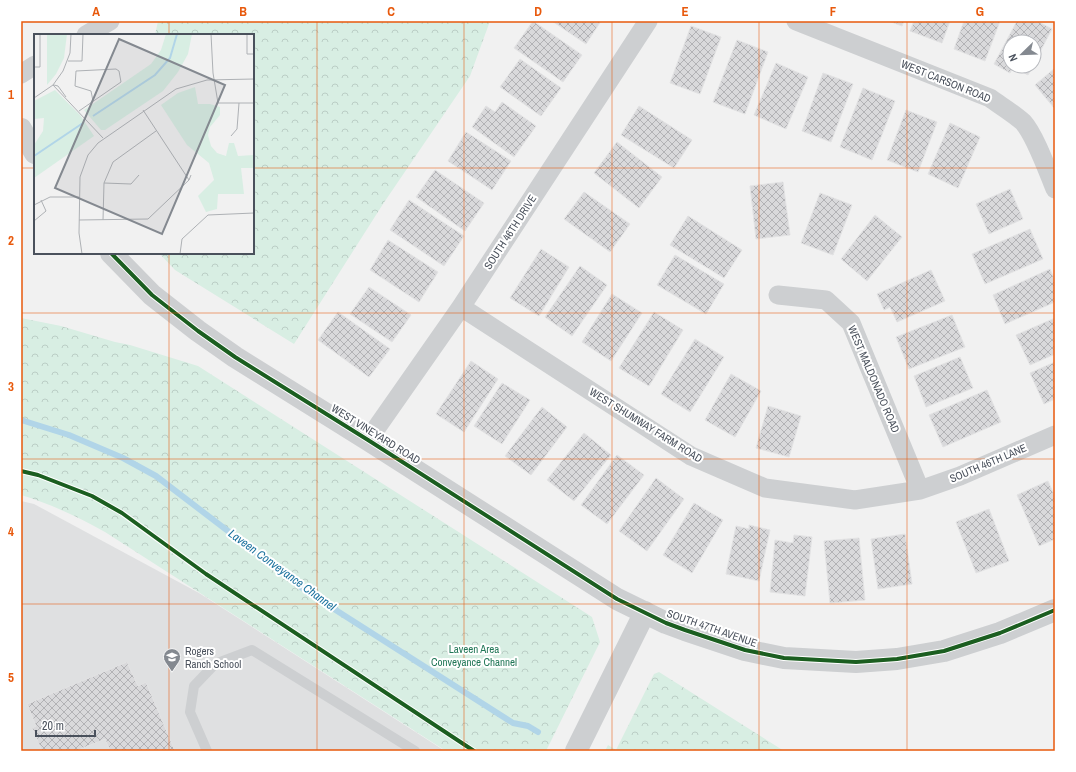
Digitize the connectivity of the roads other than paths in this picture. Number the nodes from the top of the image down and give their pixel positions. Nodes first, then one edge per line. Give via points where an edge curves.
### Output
1 (110, 21) edge
2 (648, 21) edge
3 (796, 21) edge
4 (88, 34) edge
5 (34, 66) edge
6 (21, 74) edge
7 (21, 129) edge
8 (34, 151) edge
9 (1055, 189) edge
10 (112, 254) edge
11 (778, 295) dead end
12 (461, 307) junction
13 (1055, 435) edge
14 (368, 440) junction
15 (920, 490) junction
16 (1055, 610) edge
17 (645, 612) junction
18 (579, 746) edge
19 (207, 751) edge
20 (415, 751) edge

1 - 4 street
2 - 12 street, SOUTH 46TH DRIVE
3 - 9 street, WEST CARSON ROAD via 990,98 1024,124
5 - 6 street
7 - 8 street
10 - 14 street, WEST VINEYARD ROAD via 152,295 198,331
11 - 15 street, WEST MALDONADO ROAD via 826,300 851,323
12 - 14 street, SOUTH 46TH DRIVE
12 - 15 street, WEST SHUMWAY FARM ROAD via 691,456 765,488 855,500
13 - 15 street, SOUTH 46TH LANE via 960,476
14 - 17 street, WEST VINEYARD ROAD via 617,599
16 - 17 street, SOUTH 47TH AVENUE via 1000,633 944,651 856,662 784,658 746,650 685,630
17 - 18 street
19 - 20 lane via 190,712 194,686 215,664 252,650

